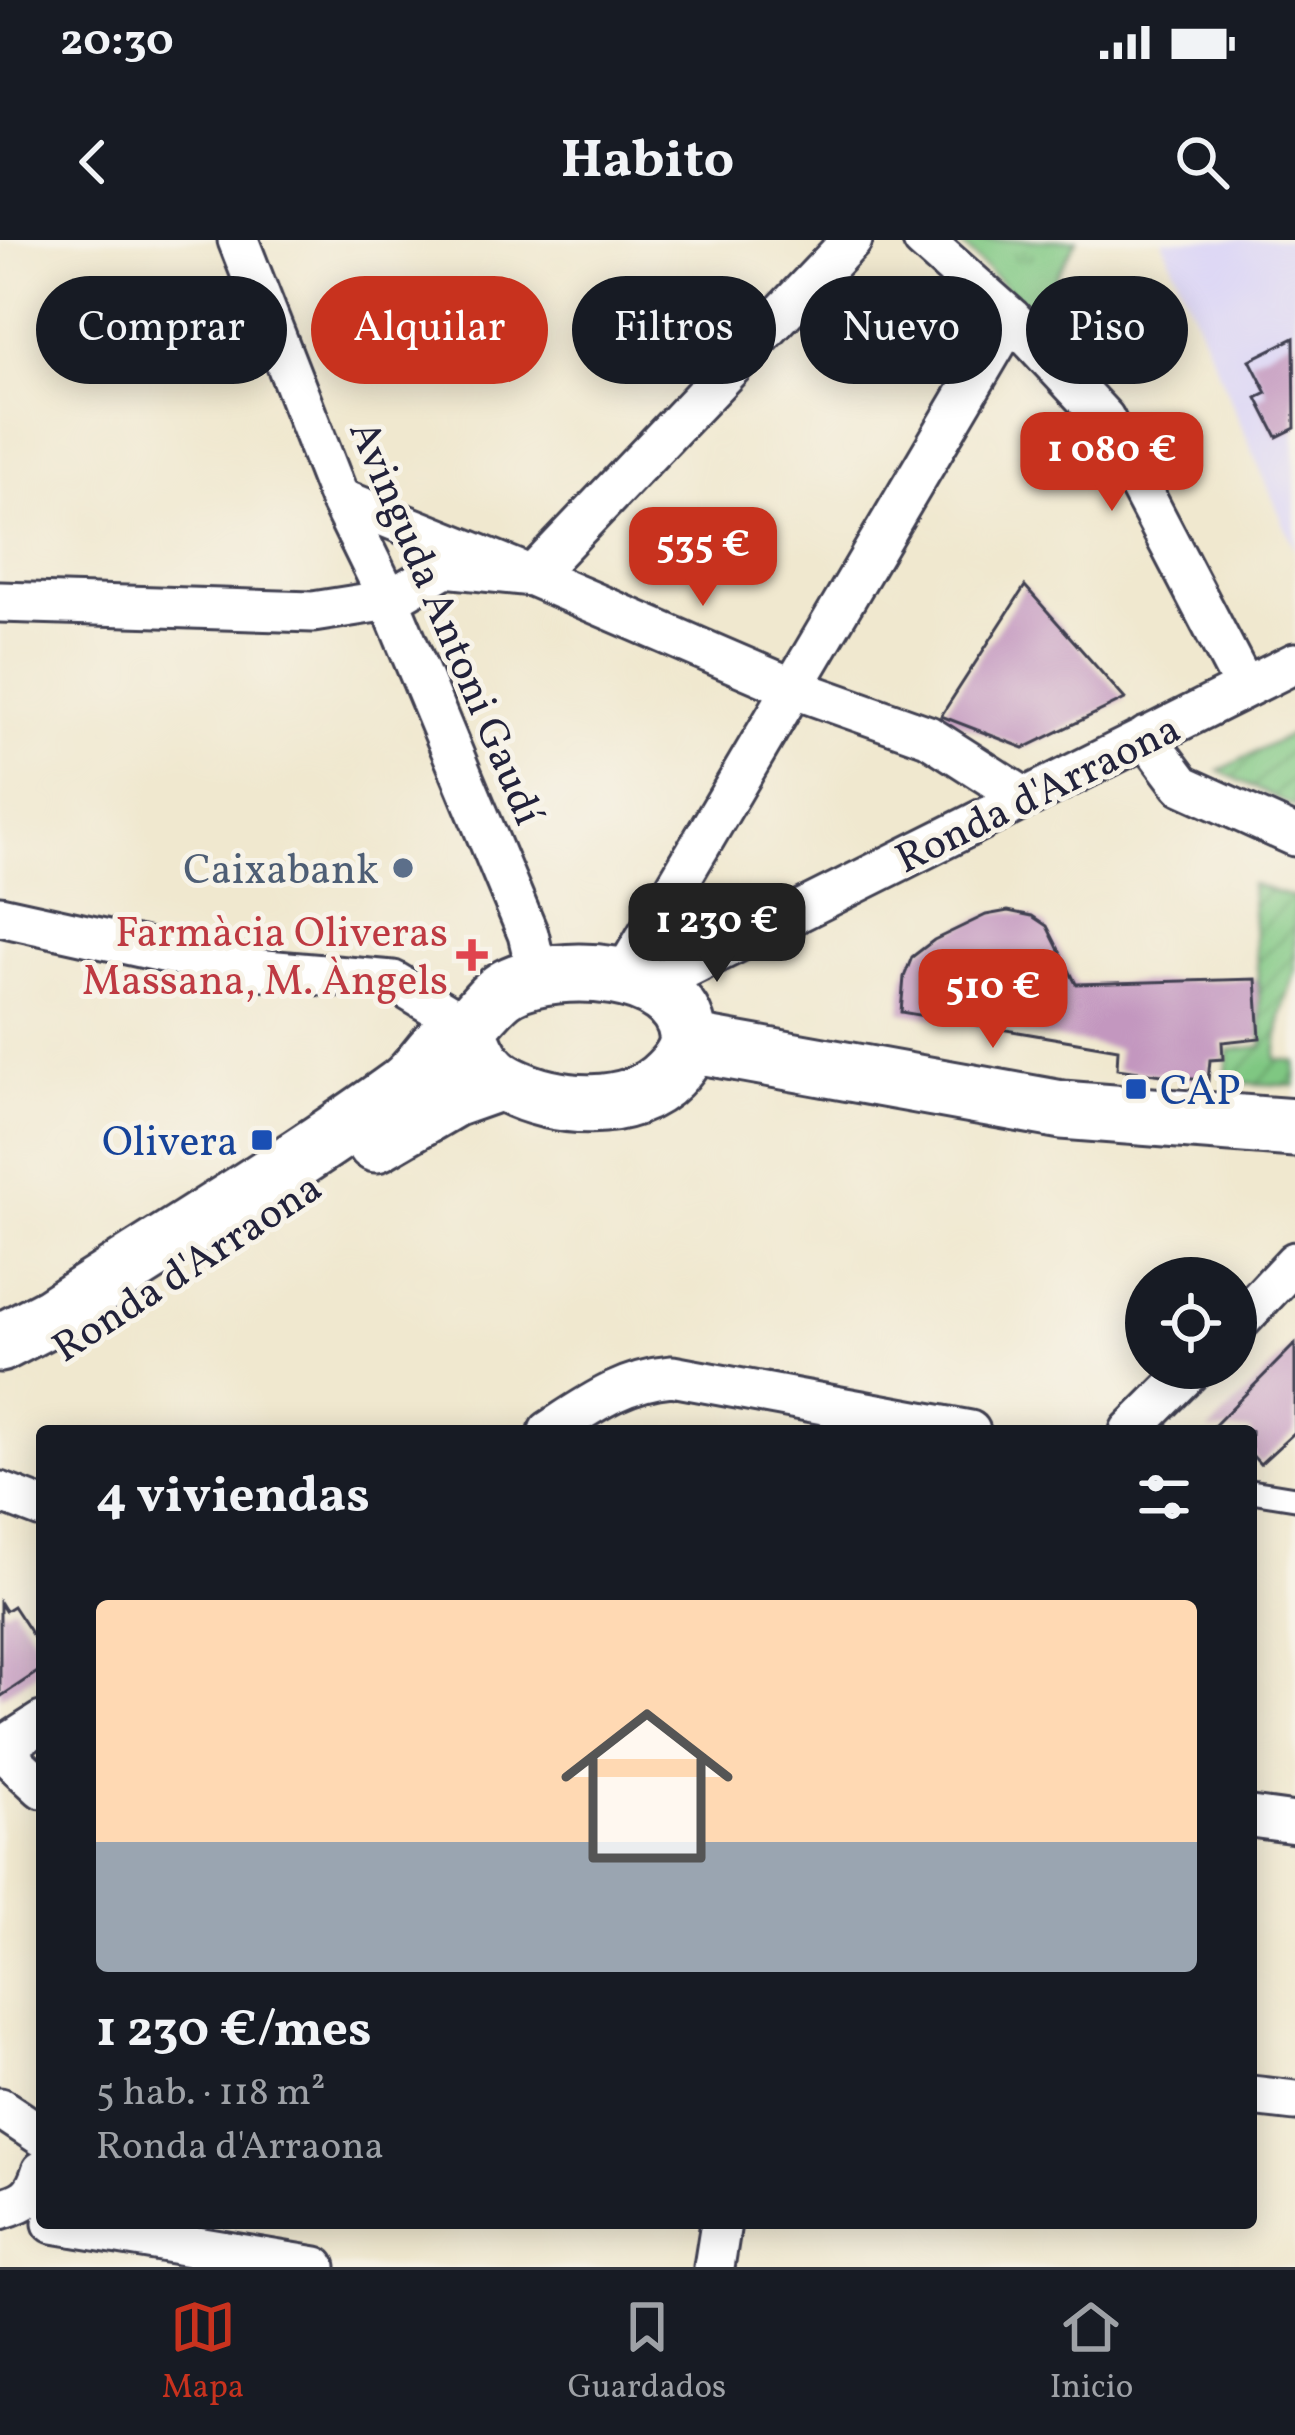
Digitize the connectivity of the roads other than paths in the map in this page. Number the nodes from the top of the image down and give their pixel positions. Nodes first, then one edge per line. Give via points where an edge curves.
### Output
1 (238, 240) edge
2 (852, 240) edge
3 (923, 240) edge
4 (1011, 318) junction
5 (339, 498) junction
6 (532, 576) junction
7 (389, 600) junction
8 (0, 602) edge
9 (1295, 663) edge
10 (790, 687) junction
11 (1245, 688) junction
12 (1146, 737) junction
13 (1025, 798) junction
14 (1295, 836) edge
15 (0, 916) edge
16 (538, 976) junction
17 (636, 982) junction
18 (468, 1026) junction
19 (689, 1043) junction
20 (501, 1081) junction
21 (1293, 1129) edge
22 (1295, 1262) edge
23 (1257, 1303) edge
24 (13, 1328) edge
25 (0, 1388) edge
26 (1172, 1389) edge
27 (558, 1425) edge
28 (937, 1425) edge
29 (1136, 1425) edge
30 (0, 1492) edge
31 (1257, 1492) edge
32 (1295, 1498) edge
33 (36, 1506) edge
34 (36, 1726) edge
35 (0, 1749) edge
36 (36, 1782) edge
37 (1257, 1818) edge
38 (1295, 1823) edge
39 (1257, 2097) edge
40 (1295, 2101) edge
41 (0, 2108) edge
42 (36, 2144) edge
43 (36, 2192) edge
44 (0, 2211) edge
45 (36, 2220) edge
46 (89, 2229) edge
47 (215, 2229) edge
48 (720, 2229) edge
49 (308, 2265) edge
50 (714, 2267) edge

1 - 5 street, Avinguda Antoni Gaudí
2 - 6 street
3 - 4 street
4 - 10 street
4 - 11 street via 1104,418
5 - 6 street
5 - 7 street, Avinguda Antoni Gaudí
6 - 7 street via 445,567
6 - 10 street
7 - 8 street via 313,612
7 - 16 street, Avinguda Antoni Gaudí via 529,934
9 - 11 street, Ronda d'Arraona
10 - 13 street via 928,736
10 - 17 street
11 - 12 street, Ronda d'Arraona
12 - 13 street, Ronda d'Arraona
12 - 14 street via 1182,785
13 - 17 street, Ronda d'Arraona
15 - 18 street via 231,967 393,981
16 - 17 street via 573,972
16 - 18 street via 506,988
17 - 19 street via 673,1001
18 - 20 street via 472,1048
18 - 24 street, Ronda d'Arraona via 392,1093
19 - 20 street via 657,1087 634,1098 562,1101
19 - 21 street via 1062,1110
20 - 25 street, Ronda d'Arraona via 409,1121
22 - 23 street
26 - 29 street
27 - 28 street via 614,1389 672,1376
30 - 33 street
31 - 32 lane
34 - 35 street
35 - 36 street
37 - 38 street
39 - 40 street
41 - 42 street
43 - 44 street
44 - 45 street
46 - 49 street
47 - 49 street
48 - 50 street

